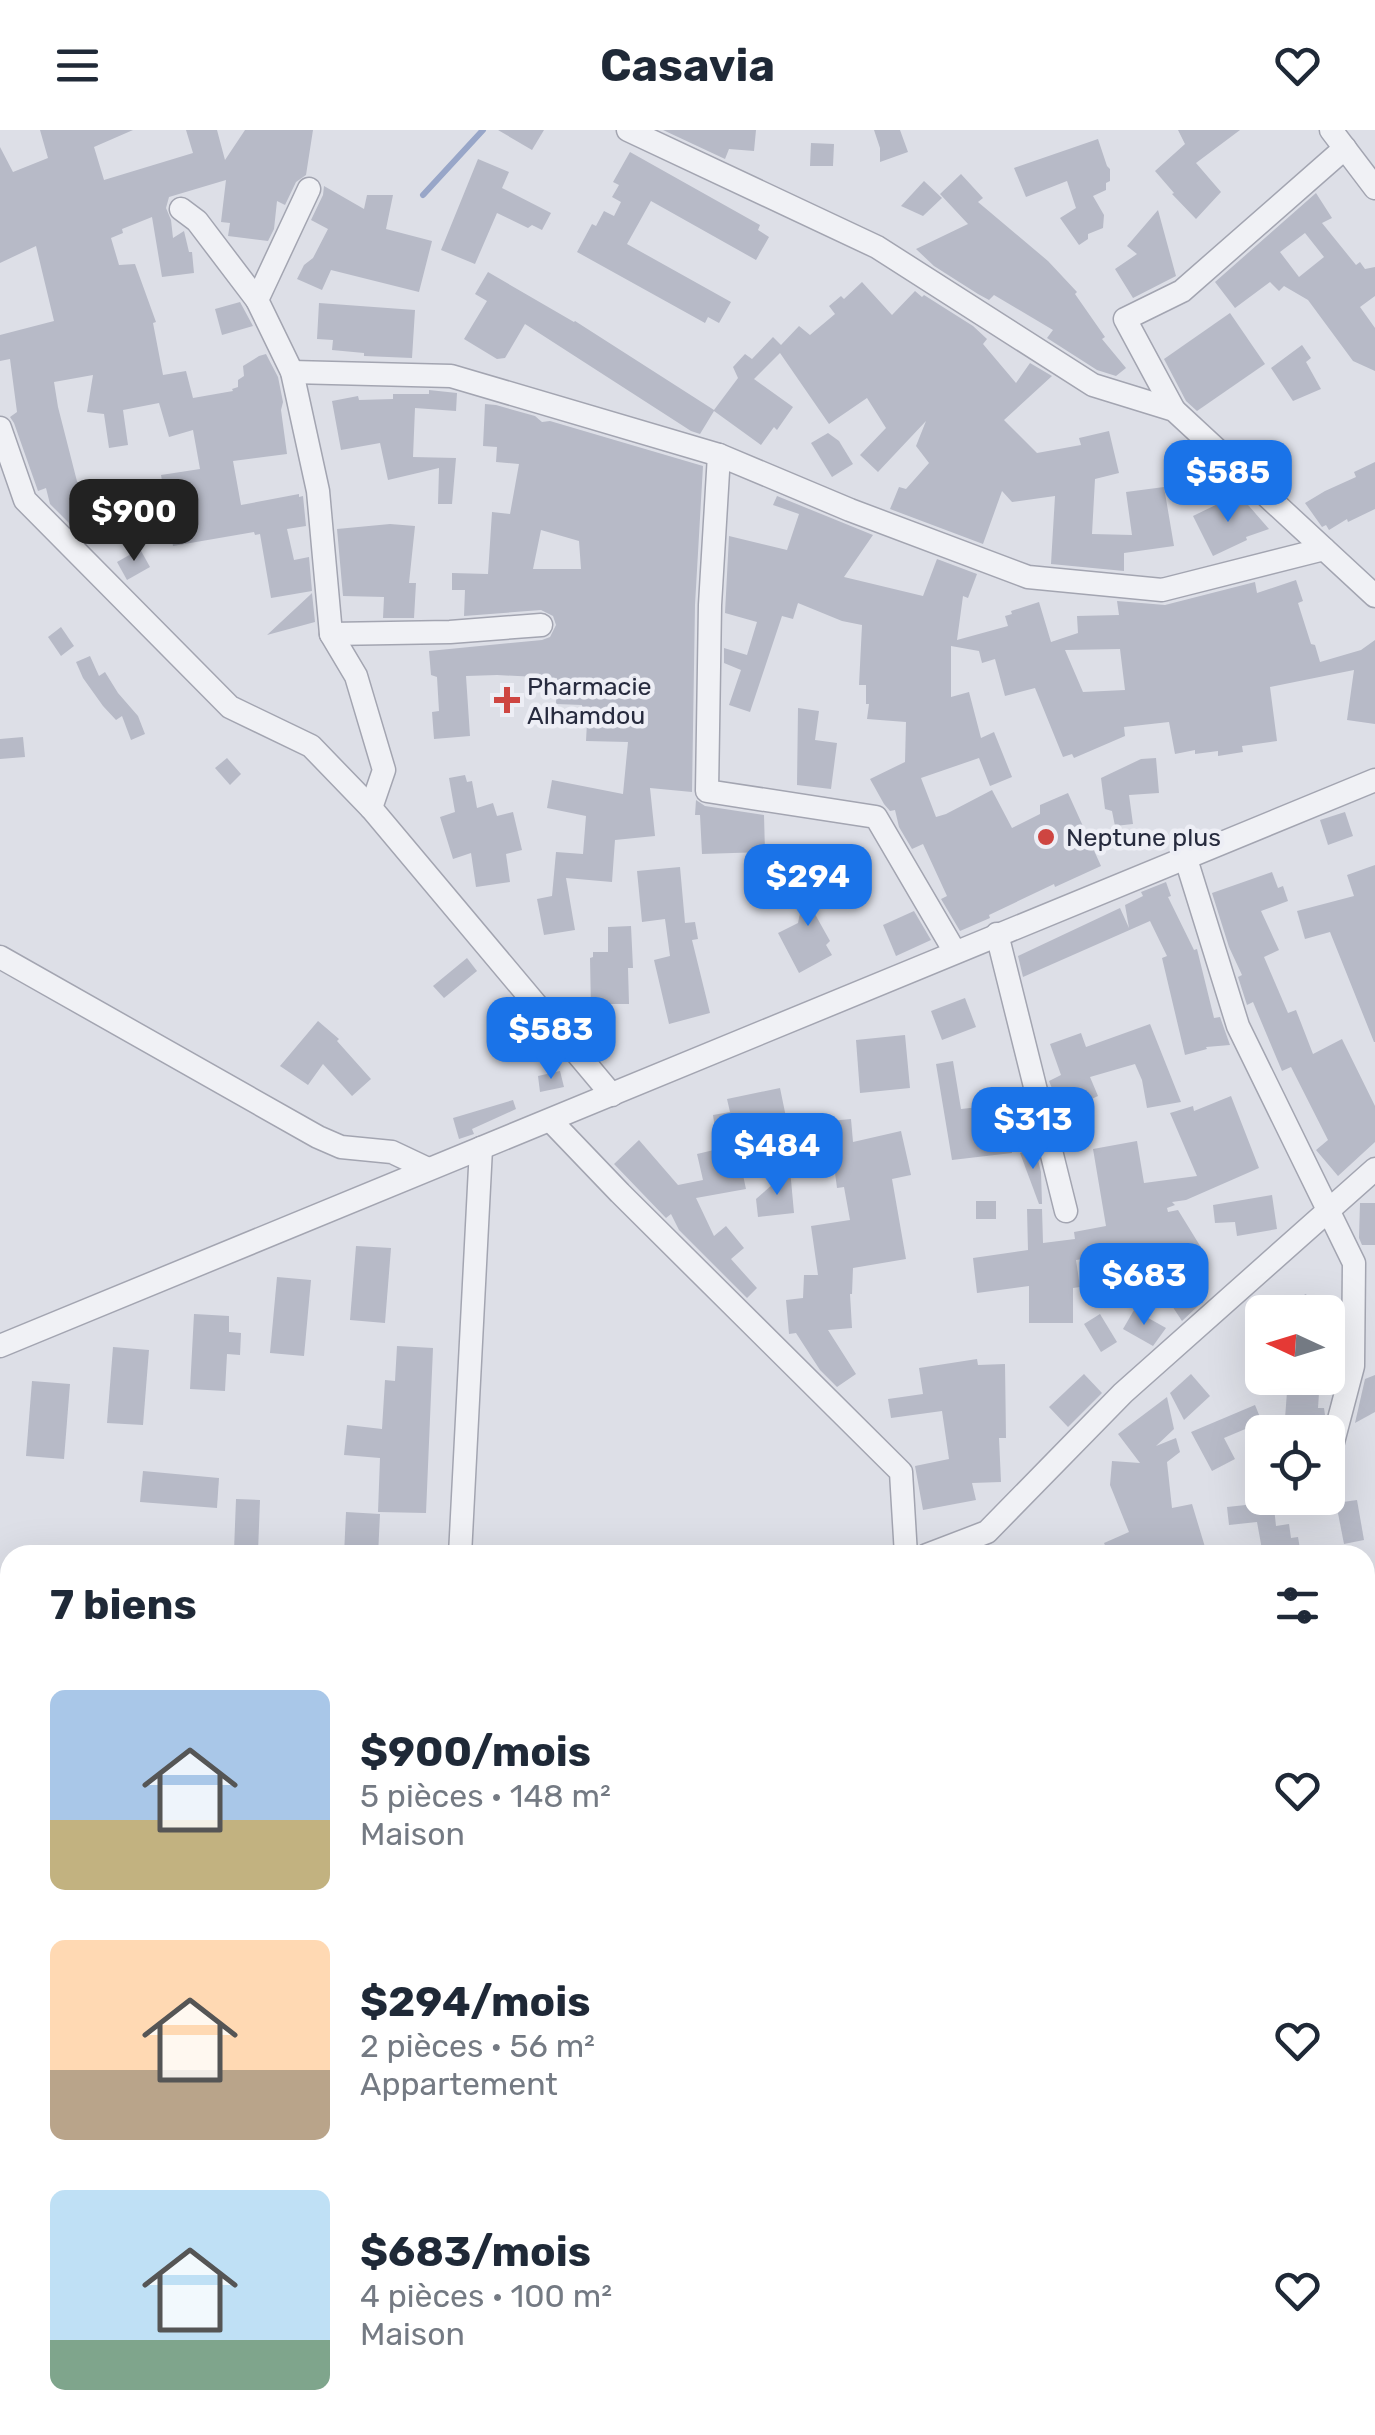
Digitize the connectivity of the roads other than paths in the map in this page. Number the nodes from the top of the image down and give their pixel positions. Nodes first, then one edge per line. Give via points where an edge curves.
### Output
1 (628, 130) edge
2 (1336, 135) edge
3 (1375, 188) edge
4 (309, 189) dead end
5 (181, 209) dead end
6 (257, 300) junction
7 (292, 372) junction
8 (1174, 410) junction
9 (0, 428) edge
10 (719, 455) junction
11 (1324, 549) junction
12 (1375, 596) edge
13 (540, 624) dead end
14 (331, 634) junction
15 (1375, 780) edge
16 (371, 808) junction
17 (1186, 858) junction
18 (997, 934) junction
19 (955, 952) junction
20 (0, 958) edge
21 (612, 1096) junction
22 (552, 1120) junction
23 (480, 1148) junction
24 (428, 1169) junction
25 (1375, 1169) edge
26 (1327, 1210) junction
27 (1066, 1211) dead end
28 (0, 1346) edge
29 (1341, 1415) edge
30 (460, 1545) edge
31 (905, 1545) edge
32 (953, 1545) edge

1 - 8 street via 877,247 1093,384
2 - 3 street
2 - 8 street via 1182,291 1125,319
4 - 6 street
5 - 6 street via 197,220
6 - 7 street
7 - 10 street via 451,376
7 - 14 street via 318,492
8 - 11 street
9 - 16 street via 24,500 230,708 311,746
10 - 11 street via 1028,576 1162,590
10 - 19 street via 706,791 876,817
11 - 12 street
13 - 14 street
14 - 16 street via 356,676 384,770
15 - 17 street
16 - 21 street
17 - 18 street
17 - 26 street via 1238,1026
18 - 19 street
18 - 27 street
19 - 21 street
20 - 24 street via 318,1137 341,1148 392,1152
21 - 22 street
22 - 23 street
22 - 31 street via 901,1472
23 - 24 street
23 - 30 street
24 - 28 street
25 - 26 street
26 - 29 street via 1354,1264 1354,1366
26 - 32 street via 1123,1393 986,1532

